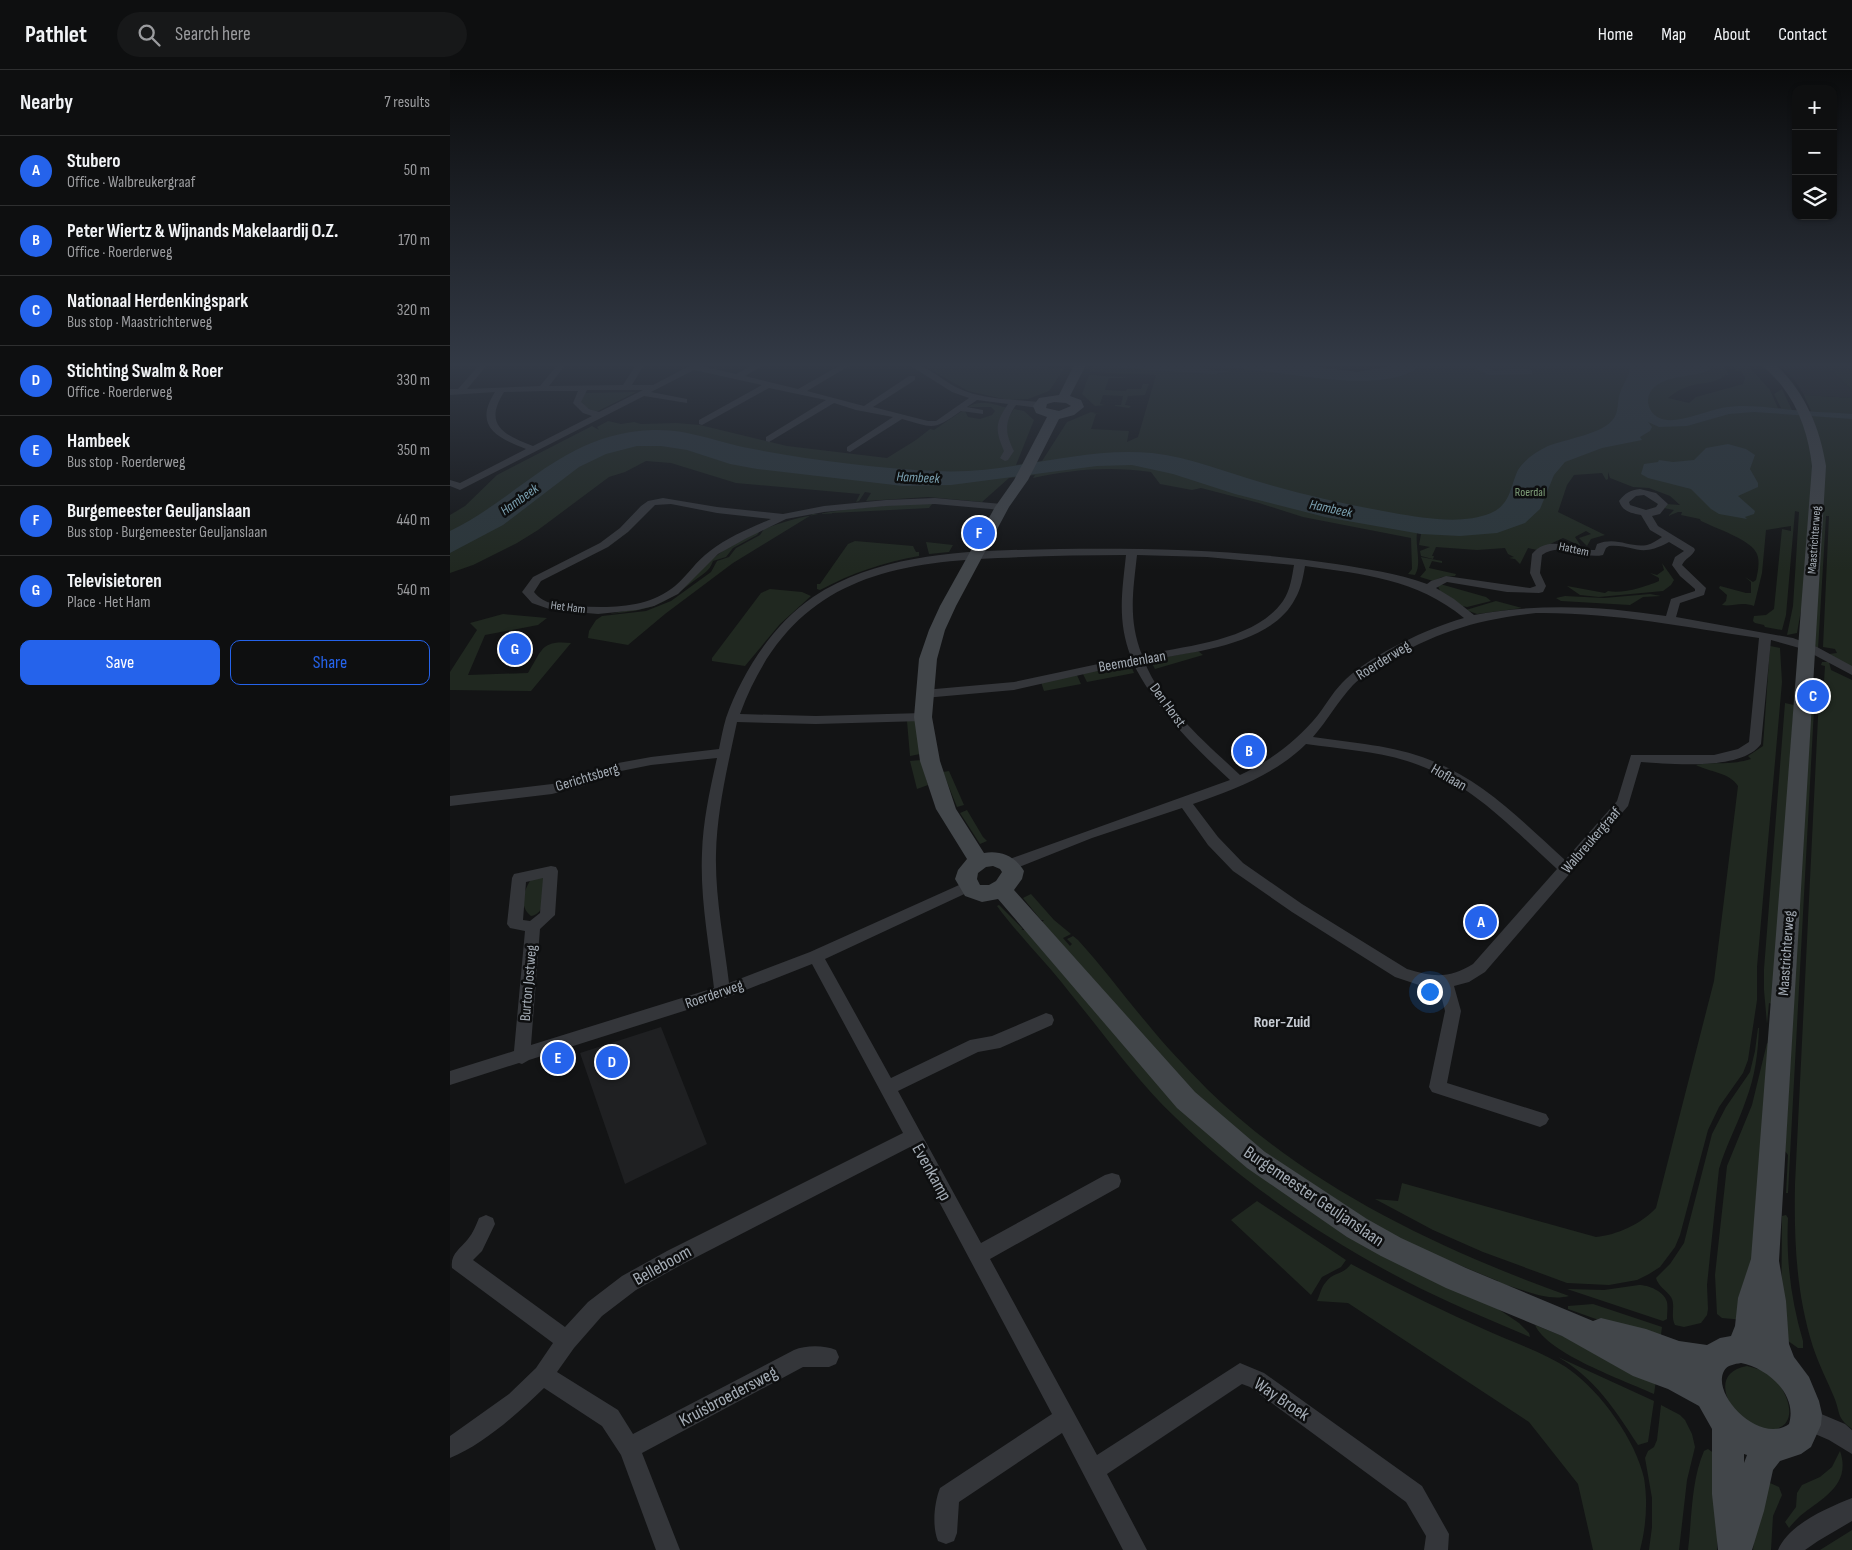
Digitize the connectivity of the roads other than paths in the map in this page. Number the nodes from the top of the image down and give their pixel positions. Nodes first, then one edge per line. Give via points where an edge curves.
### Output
1 (497, 432) edge
2 (566, 432) edge
3 (780, 432) edge
4 (876, 432) edge
5 (1002, 432) edge
6 (1045, 432) edge
7 (1812, 432) edge
8 (769, 439) dead end
9 (534, 448) junction
10 (850, 449) dead end
11 (1005, 458) dead end
12 (455, 485) edge
13 (1002, 507) junction
14 (1645, 513) dead end
15 (783, 517) junction
16 (1668, 538) junction
17 (1132, 552) junction
18 (976, 556) junction
19 (1300, 563) junction
20 (1428, 589) junction
21 (1472, 619) junction
22 (1670, 620) junction
23 (1765, 637) junction
24 (1806, 646) junction
25 (1138, 660) junction
26 (1852, 671) edge
27 (924, 694) junction
28 (923, 717) junction
29 (733, 718) junction
30 (1305, 740) junction
31 (725, 753) junction
32 (1239, 781) junction
33 (450, 801) edge
34 (1185, 803) junction
35 (979, 862) junction
36 (1009, 865) junction
37 (1566, 869) junction
38 (968, 886) junction
39 (1002, 890) junction
40 (533, 928) junction
41 (816, 956) junction
42 (1445, 981) junction
43 (722, 992) junction
44 (1046, 1020) dead end
45 (522, 1057) junction
46 (450, 1078) edge
47 (888, 1088) junction
48 (1540, 1119) dead end
49 (913, 1137) junction
50 (1112, 1182) dead end
51 (486, 1224) dead end
52 (978, 1255) junction
53 (454, 1260) edge
54 (1765, 1260) junction
55 (1572, 1326) junction
56 (567, 1341) junction
57 (1741, 1348) junction
58 (829, 1357) dead end
59 (1712, 1361) junction
60 (1783, 1367) junction
61 (543, 1375) junction
62 (1709, 1395) junction
63 (1066, 1418) junction
64 (1807, 1419) junction
65 (1728, 1425) junction
66 (1852, 1443) edge
67 (1771, 1446) junction
68 (450, 1447) edge
69 (629, 1448) junction
70 (1094, 1470) junction
71 (1852, 1509) edge
72 (946, 1533) dead end
73 (668, 1550) edge
74 (1135, 1550) edge
75 (1436, 1550) edge
76 (1735, 1550) edge
77 (1790, 1550) edge

1 - 9 street
2 - 9 street
3 - 8 street
4 - 10 street
5 - 11 street via 1009,451
6 - 13 main road via 1021,480
7 - 24 main road, Maastrichterweg via 1819,466
9 - 12 street
13 - 15 street, Het Ham via 935,501 877,504
13 - 18 main road
14 - 16 street via 1654,528
15 - 15 street, Het Ham via 671,501 652,503 617,535 537,579 528,592 533,601 555,608 629,609 653,603 674,592 725,546
16 - 20 street, Hattem via 1654,546 1641,548 1609,542 1601,546 1598,553 1590,554 1562,545 1550,545 1537,554 1535,573 1542,586 1539,590 1507,589 1446,579
16 - 22 street via 1690,550 1677,565 1701,588 1700,593 1674,601
17 - 18 street
17 - 19 street
17 - 25 street, Den Horst via 1126,616
18 - 27 main road via 937,630 928,659
18 - 29 street via 926,560 884,569 855,580 810,605 771,647 754,673
19 - 20 street via 1391,577
19 - 25 street, Beemdenlaan via 1294,591 1271,620 1221,644
20 - 21 street
21 - 22 street, Roerderweg via 1512,612 1601,610
21 - 30 street, Roerderweg via 1405,645 1353,678
22 - 23 street, Roerderweg
23 - 24 street, Roerderweg
23 - 37 street, Walbreukergraaf via 1755,744 1745,752 1716,760 1636,758 1623,803
24 - 26 street
24 - 54 main road, Maastrichterweg
25 - 27 street, Beemdenlaan via 1014,686
25 - 32 street, Den Horst via 1159,697 1193,739
27 - 28 main road
28 - 29 street
28 - 35 main road via 934,778 946,809
29 - 31 street
30 - 32 street, Roerderweg via 1286,756
30 - 37 street, Hoflaan via 1396,755 1441,770 1485,798
31 - 33 street, Gerichtsberg via 651,760 618,767 578,783 552,789
31 - 43 street via 718,775 709,855
32 - 34 street, Roerderweg
34 - 36 street, Roerderweg via 1086,835
34 - 42 street, Walbreukergraaf via 1238,867 1297,908 1401,973 1425,981
35 - 36 main road via 998,860
35 - 38 main road via 967,873
36 - 39 main road via 1013,877
37 - 42 street, Walbreukergraaf via 1479,968 1463,978
38 - 39 main road via 982,893
38 - 41 street, Roerderweg
39 - 55 main road, Burgemeester Geuljanslaan via 1161,1074 1256,1160 1334,1214 1391,1247
40 - 40 street, Burton Jostweg via 548,915 551,871 519,878 515,924
40 - 45 street, Burton Jostweg
41 - 43 street, Roerderweg
41 - 47 street, Evenkamp
42 - 48 street via 1454,1011 1438,1087
43 - 45 street, Roerderweg
44 - 47 street via 994,1042 976,1045
45 - 46 street, Roerderweg
47 - 49 street, Evenkamp
49 - 52 street, Evenkamp
49 - 56 street, Belleboom via 629,1283 595,1309
50 - 52 street
51 - 53 street via 475,1245
52 - 63 street, Evenkamp
53 - 56 street
54 - 57 main road, Maastrichterweg via 1752,1298 1750,1326
54 - 60 main road, Maastrichterweg via 1774,1349
55 - 59 main road, Burgemeester Geuljanslaan via 1646,1344 1679,1356
55 - 62 main road, Burgemeester Geuljanslaan
56 - 61 street, Belleboom
57 - 59 main road via 1728,1350
57 - 60 main road via 1763,1354
58 - 69 street, Kruisbroedersweg via 801,1357
59 - 62 main road via 1707,1378
60 - 64 main road via 1801,1390
61 - 68 street, Belleboom via 516,1401
61 - 69 street via 610,1418
62 - 65 main road
63 - 70 street, Evenkamp
63 - 72 street via 948,1496
64 - 66 street via 1837,1432
64 - 67 main road via 1799,1437 1790,1443
65 - 67 main road via 1751,1441
65 - 76 main road via 1728,1494
67 - 76 main road via 1754,1474
69 - 73 street
70 - 74 street, Evenkamp
70 - 75 street, Way Broek via 1240,1373 1257,1380 1414,1494 1438,1534
71 - 77 street via 1811,1532

